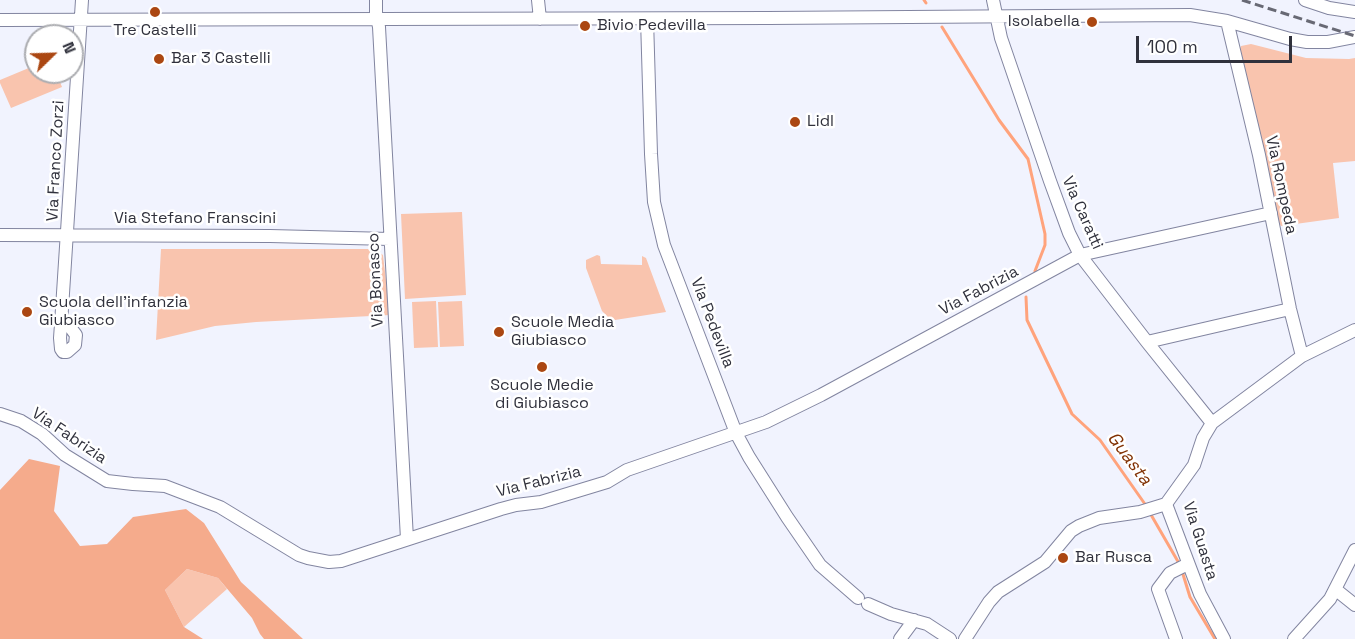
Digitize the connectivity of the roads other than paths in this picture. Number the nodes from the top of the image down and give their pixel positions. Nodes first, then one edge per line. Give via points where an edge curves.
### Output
1 (82, 0) edge
2 (376, 0) edge
3 (538, 0) edge
4 (993, 0) edge
5 (1305, 0) edge
6 (1355, 12) edge
7 (995, 16) junction
8 (378, 19) junction
9 (540, 19) junction
10 (647, 19) junction
11 (0, 20) edge
12 (81, 20) junction
13 (1227, 21) junction
14 (1355, 37) edge
15 (1270, 213) junction
16 (0, 234) edge
17 (68, 235) junction
18 (390, 239) junction
19 (1080, 255) junction
20 (1290, 309) junction
21 (61, 324) dead end
22 (1355, 330) edge
23 (1147, 342) junction
24 (1302, 356) junction
25 (0, 414) edge
26 (1212, 423) junction
27 (736, 433) junction
28 (1166, 504) junction
29 (407, 539) junction
30 (1355, 550) edge
31 (1188, 564) junction
32 (1335, 589) junction
33 (1355, 605) edge
34 (914, 620) junction
35 (900, 639) edge
36 (950, 639) edge
37 (965, 639) edge
38 (1176, 639) edge
39 (1224, 639) edge
40 (1294, 639) edge

1 - 12 street, Via Franco Zorzi
2 - 8 street, Via Bonasco
3 - 9 street
4 - 7 street, Via Caratti
5 - 6 street
7 - 10 street
7 - 13 street via 1190,15
7 - 19 street, Via Caratti via 1050,181
8 - 9 street
8 - 12 street
8 - 18 street, Via Bonasco
9 - 10 street
10 - 27 street, Via Pedevilla via 657,218
11 - 12 street
12 - 17 street, Via Franco Zorzi
13 - 14 street via 1307,42
13 - 15 street, Via Rompeda
15 - 19 street, Via Fabrizia
15 - 20 street, Via Rompeda
16 - 17 street, Via Stefano Franscini
17 - 18 street, Via Stefano Franscini
17 - 21 street, Via Franco Zorzi
18 - 29 street, Via Bonasco
19 - 23 street, Via Caratti
19 - 27 street, Via Fabrizia via 803,404
20 - 23 street
20 - 24 street, Via Rompeda
22 - 24 street
23 - 26 street, Via Caratti
24 - 26 street
25 - 29 street, Via Fabrizia via 42,434 65,455 106,481 165,486 203,500 308,558 341,561
26 - 28 street, Via Guasta via 1194,465
27 - 29 street, Via Fabrizia via 632,468 607,482 541,502 501,509
27 - 34 street, Via Pedevilla via 820,565 863,601
28 - 31 street, Via Guasta
28 - 37 street via 1099,518 1071,531 1045,562 993,597
30 - 32 street
31 - 38 street via 1170,573 1158,589
31 - 39 street, Via Guasta
32 - 33 street
32 - 40 street
34 - 35 street
34 - 36 street, Via Pedevilla

